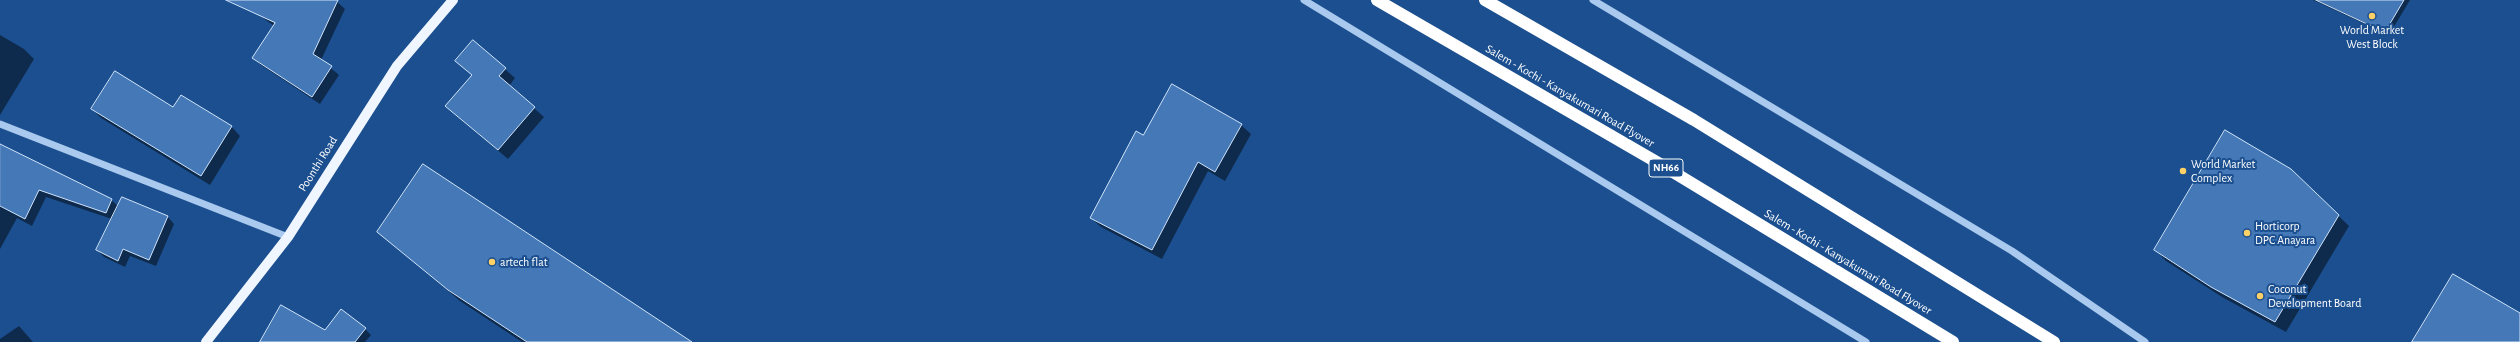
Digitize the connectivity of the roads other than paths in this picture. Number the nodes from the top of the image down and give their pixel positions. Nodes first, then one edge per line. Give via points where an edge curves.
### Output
1 (453, 0) edge
2 (1304, 0) edge
3 (1377, 0) edge
4 (1485, 0) edge
5 (1593, 0) edge
6 (0, 124) edge
7 (288, 237) junction
8 (206, 342) edge
9 (1866, 342) edge
10 (1953, 342) edge
11 (2054, 342) edge
12 (2145, 342) edge

1 - 7 main road, Poonthi Road via 397,66
2 - 9 street
3 - 10 highway, Salem - Kochi - Kanyakumari Road Flyover / NH66 via 1660,164
4 - 11 highway via 1694,120
5 - 12 street via 2012,252
6 - 7 street
7 - 8 main road, Poonthi Road

